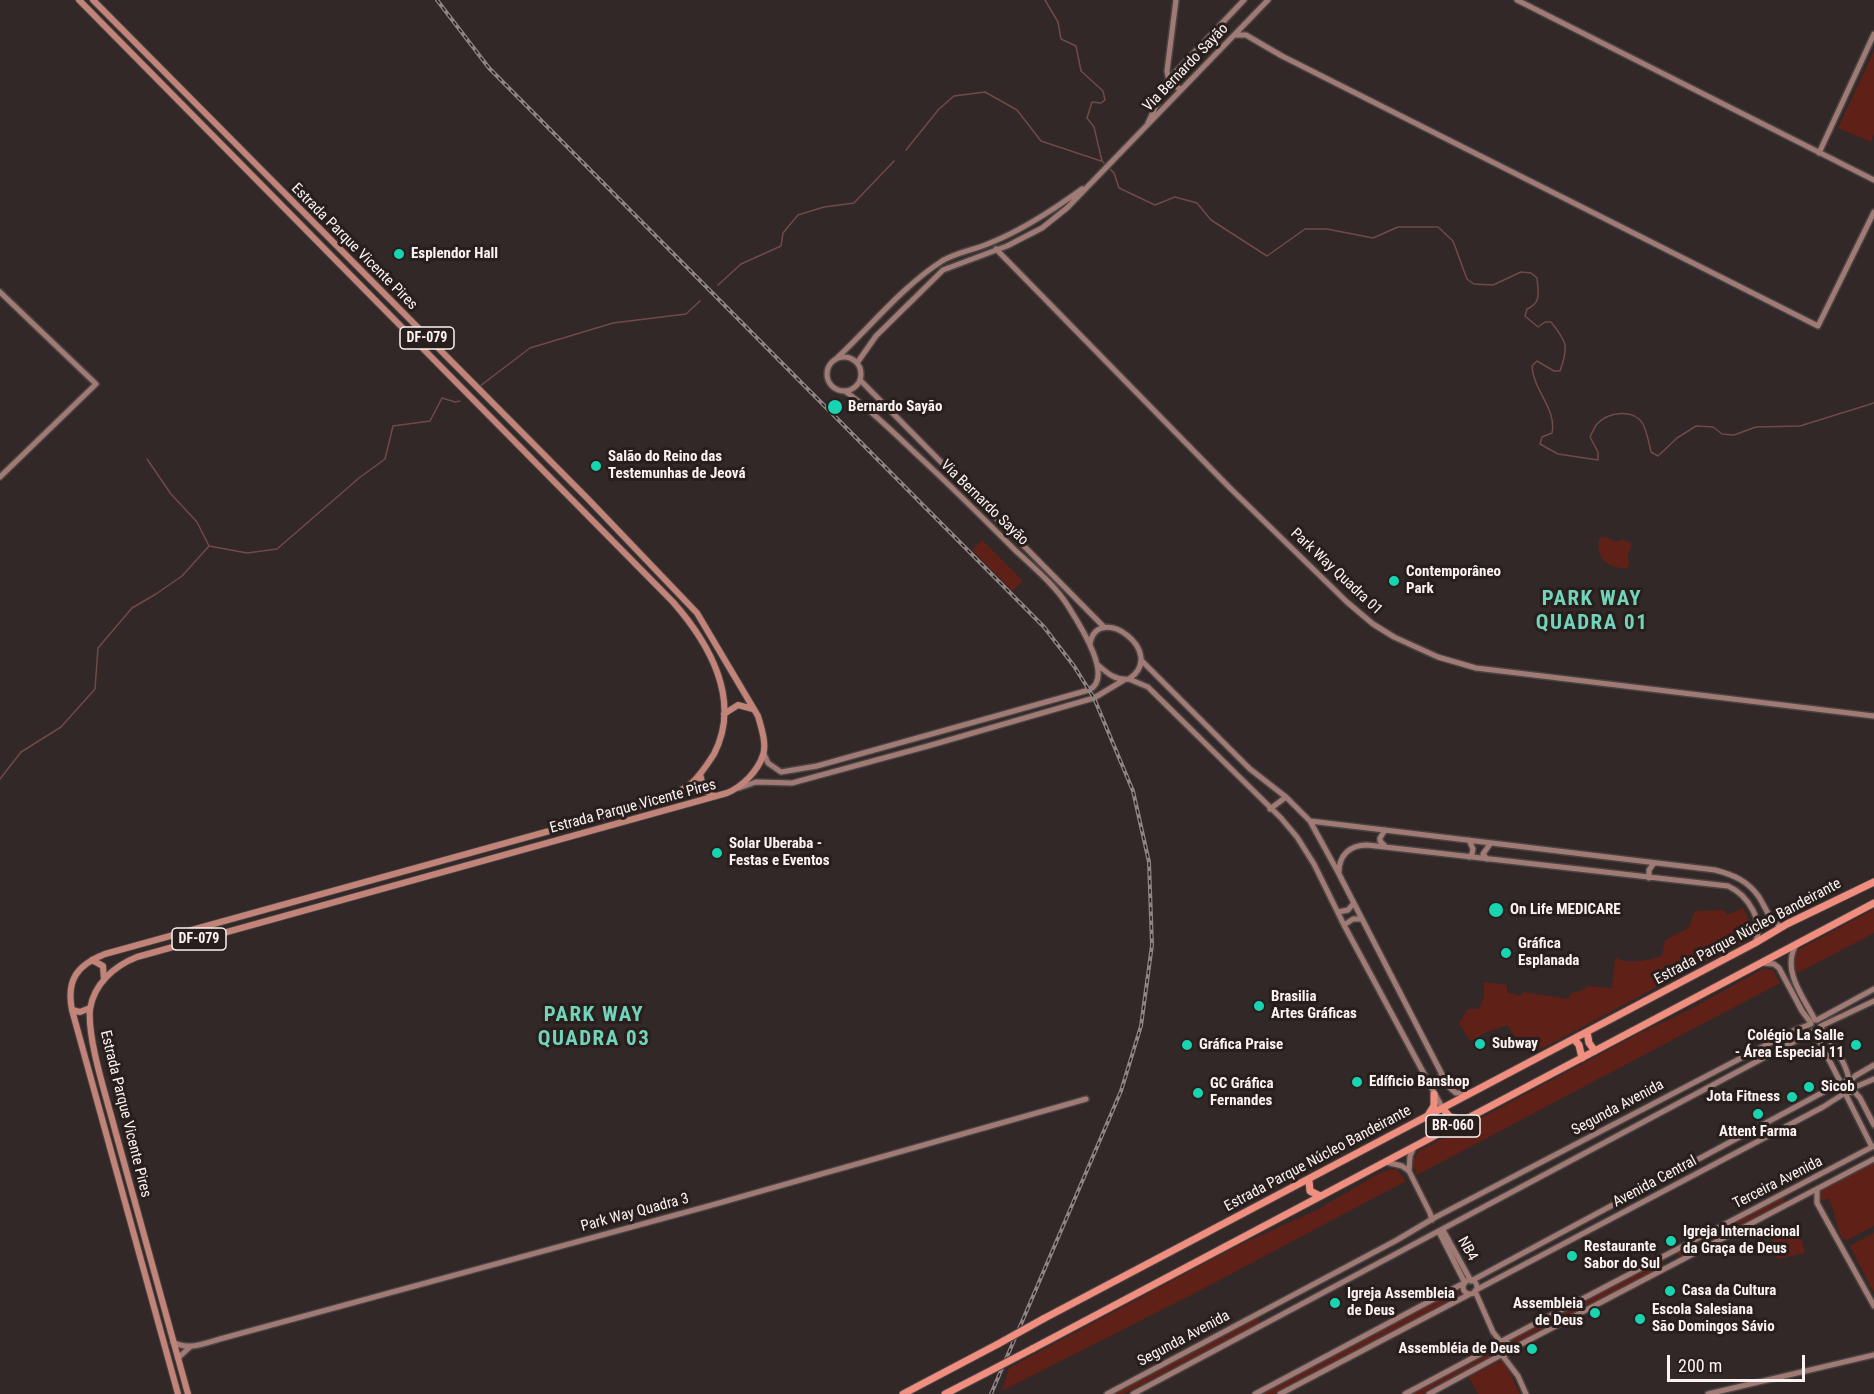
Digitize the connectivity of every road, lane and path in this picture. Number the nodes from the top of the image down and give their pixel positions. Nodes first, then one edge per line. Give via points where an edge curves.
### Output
1 (79, 0) edge
2 (93, 0) edge
3 (1176, 0) edge
4 (1244, 0) edge
5 (1268, 0) edge
6 (1517, 0) edge
7 (1242, 28) junction
8 (1874, 34) edge
9 (1236, 35) junction
10 (1246, 35) junction
11 (1168, 80) junction
12 (1182, 89) junction
13 (1146, 126) junction
14 (1819, 153) junction
15 (254, 162) junction
16 (247, 170) junction
17 (263, 171) junction
18 (256, 178) junction
19 (1874, 180) edge
20 (1093, 181) junction
21 (1874, 212) edge
22 (996, 249) junction
23 (0, 292) edge
24 (837, 358) junction
25 (857, 363) junction
26 (860, 380) junction
27 (845, 391) junction
28 (530, 455) junction
29 (546, 458) junction
30 (548, 474) junction
31 (0, 477) edge
32 (567, 479) junction
33 (1104, 627) junction
34 (1090, 645) junction
35 (1141, 660) junction
36 (1097, 664) junction
37 (1127, 679) junction
38 (754, 709) junction
39 (724, 714) junction
40 (1874, 716) edge
41 (764, 754) junction
42 (700, 774) junction
43 (738, 789) junction
44 (716, 797) junction
45 (1286, 797) junction
46 (1270, 809) junction
47 (1310, 821) junction
48 (1385, 830) junction
49 (1469, 840) junction
50 (1490, 844) junction
51 (1385, 847) junction
52 (1469, 857) junction
53 (1487, 859) junction
54 (1638, 862) junction
55 (1654, 863) junction
56 (1339, 874) junction
57 (1637, 876) junction
58 (1649, 878) junction
59 (1874, 882) edge
60 (1758, 897) junction
61 (1748, 902) junction
62 (1353, 903) junction
63 (1874, 903) edge
64 (1338, 912) junction
65 (1362, 919) junction
66 (1344, 925) junction
67 (1781, 927) junction
68 (1755, 943) junction
69 (1797, 944) junction
70 (91, 960) junction
71 (1761, 963) junction
72 (104, 979) junction
73 (1797, 984) junction
74 (1789, 988) junction
75 (1874, 988) edge
76 (1874, 1001) edge
77 (90, 1008) junction
78 (72, 1010) junction
79 (1813, 1022) junction
80 (1821, 1027) junction
81 (1814, 1031) junction
82 (1587, 1032) junction
83 (1574, 1039) junction
84 (1595, 1051) junction
85 (1582, 1058) junction
86 (1874, 1065) edge
87 (1714, 1070) junction
88 (1442, 1074) junction
89 (1707, 1074) junction
90 (1874, 1079) edge
91 (1429, 1081) junction
92 (1720, 1082) junction
93 (1850, 1082) junction
94 (1842, 1085) junction
95 (1713, 1086) junction
96 (1853, 1089) junction
97 (1474, 1093) junction
98 (1845, 1093) junction
99 (1434, 1094) junction
100 (1086, 1099) dead end
101 (1443, 1109) junction
102 (1426, 1118) junction
103 (1465, 1120) junction
104 (1874, 1125) edge
105 (1874, 1136) edge
106 (1868, 1140) junction
107 (1732, 1142) junction
108 (1726, 1145) junction
109 (1415, 1146) junction
110 (1873, 1146) edge
111 (1563, 1151) junction
112 (1735, 1153) junction
113 (1554, 1156) junction
114 (1874, 1159) edge
115 (1569, 1161) junction
116 (1384, 1162) junction
117 (1559, 1166) junction
118 (1409, 1171) junction
119 (1309, 1181) junction
120 (1795, 1187) junction
121 (1817, 1190) junction
122 (1782, 1194) junction
123 (1320, 1196) junction
124 (1802, 1197) junction
125 (1790, 1203) junction
126 (1817, 1203) junction
127 (1606, 1208) junction
128 (1594, 1215) junction
129 (1435, 1219) junction
130 (1611, 1219) junction
131 (141, 1224) junction
132 (1603, 1224) junction
133 (131, 1228) junction
134 (1441, 1230) junction
135 (1673, 1251) junction
136 (1662, 1257) junction
137 (1678, 1262) junction
138 (1668, 1268) junction
139 (1468, 1282) junction
140 (1473, 1292) junction
141 (1874, 1306) edge
142 (1270, 1307) junction
143 (1258, 1314) junction
144 (1276, 1317) junction
145 (1264, 1324) junction
146 (173, 1342) junction
147 (1499, 1343) junction
148 (190, 1347) junction
149 (1185, 1352) junction
150 (1505, 1353) junction
151 (1178, 1355) junction
152 (1873, 1356) edge
153 (178, 1358) junction
154 (1187, 1365) junction
155 (1304, 1368) junction
156 (1310, 1378) junction
157 (178, 1394) edge
158 (188, 1394) edge
159 (903, 1394) edge
160 (945, 1394) edge
161 (1107, 1394) edge
162 (1133, 1394) edge
163 (1255, 1394) edge
164 (1280, 1394) edge
165 (1405, 1394) edge
166 (1429, 1394) edge
167 (1526, 1394) edge
168 (1708, 1394) edge

1 - 16 main road, Estrada Parque Vicente Pires / DF-079
2 - 15 main road, Estrada Parque Vicente Pires / DF-079
3 - 11 street
4 - 11 street, Via Bernardo Sayão
5 - 7 street, Via Bernardo Sayão
6 - 14 street
7 - 9 street, Via Bernardo Sayão
7 - 10 street
8 - 14 street
9 - 10 street
9 - 12 street, Via Bernardo Sayão
10 - 21 street via 1818,326
11 - 12 street
11 - 13 street, Via Bernardo Sayão
12 - 13 street, Via Bernardo Sayão
13 - 20 street, Via Bernardo Sayão
14 - 19 street
15 - 16 main road
15 - 17 main road, Estrada Parque Vicente Pires / DF-079
16 - 18 main road, Estrada Parque Vicente Pires / DF-079
17 - 18 main road
17 - 29 main road, Estrada Parque Vicente Pires / DF-079
18 - 28 main road, Estrada Parque Vicente Pires / DF-079
20 - 22 street, Via Bernardo Sayão via 1055,218
20 - 24 street, Via Bernardo Sayão via 1033,222 942,261
22 - 25 street, Via Bernardo Sayão via 943,270 876,336
22 - 40 street, Park Way Quadra 01 via 1230,488 1347,602 1394,637 1438,657 1476,668
23 - 31 street via 96,384
24 - 25 street
24 - 27 street via 827,370 827,378 837,390
25 - 26 street
26 - 27 street via 855,388
26 - 33 street
27 - 34 street, Via Bernardo Sayão via 872,411 1051,586 1068,606
28 - 29 main road via 540,461
28 - 30 main road, Estrada Parque Vicente Pires / DF-079
29 - 32 main road, Estrada Parque Vicente Pires / DF-079
30 - 32 main road via 554,471
30 - 39 main road, Estrada Parque Vicente Pires / DF-079 via 703,640 721,683
32 - 38 main road, Estrada Parque Vicente Pires / DF-079 via 697,613
33 - 34 street via 1091,636
33 - 35 street via 1128,636 1137,646
34 - 36 street
35 - 37 street via 1138,670
35 - 45 street via 1250,769
36 - 37 street via 1108,674
36 - 41 street via 1099,679 1089,690 817,766 781,772 768,763
37 - 43 street via 1094,698 971,734 792,783 756,782
37 - 46 street via 1148,687
38 - 39 main road via 738,705
38 - 41 main road, Estrada Parque Vicente Pires / DF-079 via 762,729
39 - 42 main road, Estrada Parque Vicente Pires / DF-079 via 717,747
41 - 43 main road, Estrada Parque Vicente Pires
42 - 44 main road via 704,790
42 - 70 main road, Estrada Parque Vicente Pires / DF-079 via 675,794 636,807
43 - 44 main road, Estrada Parque Vicente Pires / DF-079
44 - 72 main road, Estrada Parque Vicente Pires / DF-079 via 136,957 120,964
45 - 46 street
45 - 47 street
46 - 64 street via 1297,837
47 - 48 street
47 - 56 street
48 - 49 street
48 - 51 street via 1380,838
49 - 50 street
49 - 52 street via 1473,849
50 - 53 street via 1483,854
50 - 54 street
51 - 52 street
51 - 56 street via 1353,847 1341,860
52 - 53 street
53 - 57 street
54 - 55 street
54 - 57 street
55 - 58 street
55 - 60 street via 1725,873 1750,885
56 - 62 street
57 - 58 street
58 - 61 street via 1728,886 1738,890
59 - 67 highway, Estrada Parque Núcleo Bandeirante / BR-060
60 - 61 street via 1757,902
60 - 67 street via 1771,920
61 - 68 street via 1759,928
62 - 64 street via 1348,910
62 - 65 street
63 - 69 highway, BR-060
64 - 66 street
65 - 66 street
65 - 88 street
66 - 91 street
67 - 68 highway, Estrada Parque Núcleo Bandeirante / BR-060
68 - 82 highway, Estrada Parque Núcleo Bandeirante / BR-060
69 - 71 highway, BR-060
69 - 73 street via 1790,962
70 - 72 main road via 103,966
70 - 78 main road, Estrada Parque Vicente Pires via 70,987
71 - 74 street via 1779,968
71 - 84 highway, BR-060
72 - 77 main road, Estrada Parque Vicente Pires / DF-079
73 - 74 street
73 - 79 street
74 - 79 street
75 - 79 street, Segunda Avenida
76 - 80 street
77 - 78 main road
77 - 131 main road, Estrada Parque Vicente Pires via 103,1085
78 - 133 main road, Estrada Parque Vicente Pires
79 - 80 street
79 - 81 street
79 - 87 street, Segunda Avenida
80 - 81 street, Segunda Avenida
80 - 93 street
81 - 92 street, Segunda Avenida
81 - 94 street
82 - 83 highway, Estrada Parque Núcleo Bandeirante / BR-060
82 - 84 highway via 1588,1043
83 - 85 highway
83 - 97 highway, Estrada Parque Núcleo Bandeirante / BR-060
84 - 85 highway, BR-060
85 - 103 highway, BR-060
86 - 93 street
87 - 89 street, Segunda Avenida
87 - 92 street
88 - 91 street
88 - 97 street via 1456,1093
89 - 95 street
89 - 111 street, Segunda Avenida
90 - 96 street
91 - 99 street
92 - 95 street, Segunda Avenida
93 - 94 street
93 - 96 street
94 - 98 street
94 - 107 street, Avenida Central
95 - 115 street, Segunda Avenida
96 - 98 street
96 - 104 street
97 - 101 highway, Estrada Parque Núcleo Bandeirante / BR-060
98 - 106 street
98 - 112 street, Avenida Central
99 - 101 street
99 - 102 highway via 1434,1106
100 - 148 street, Park Way Quadra 3
101 - 102 highway, Estrada Parque Núcleo Bandeirante / BR-060
101 - 103 highway via 1450,1118
102 - 119 highway, Estrada Parque Núcleo Bandeirante / BR-060
103 - 109 highway, BR-060
105 - 106 street
106 - 110 street
107 - 108 street, Avenida Central
107 - 112 street
108 - 112 street
108 - 127 street, Avenida Central
109 - 116 highway, BR-060
109 - 118 street
110 - 120 street, Terceira Avenida
111 - 113 street, Segunda Avenida
111 - 115 street
112 - 130 street, Avenida Central
113 - 117 street
113 - 129 street, Segunda Avenida
114 - 121 street, Terceira Avenida
115 - 117 street, Segunda Avenida
116 - 118 street
116 - 123 highway, BR-060
117 - 134 street, Segunda Avenida
118 - 129 street
119 - 123 highway via 1310,1191
119 - 159 highway, Estrada Parque Núcleo Bandeirante / BR-060, bridge
120 - 122 street, Terceira Avenida
120 - 124 street via 1794,1192
121 - 124 street, Terceira Avenida
121 - 126 street
122 - 125 street
122 - 135 street, Terceira Avenida
123 - 160 highway, BR-060, bridge
124 - 125 street, Terceira Avenida
124 - 126 street via 1814,1198
125 - 137 street, Terceira Avenida
126 - 141 street
127 - 128 street, Avenida Central
127 - 130 street
128 - 132 street via 1600,1216
128 - 139 street, Avenida Central
129 - 134 street via 1445,1222
129 - 134 street via 1431,1228
129 - 142 street, Segunda Avenida
130 - 132 street, Avenida Central
131 - 133 main road
131 - 146 main road, Estrada Parque Vicente Pires
132 - 140 street, Avenida Central
133 - 157 main road, Estrada Parque Vicente Pires
134 - 139 street, NB4
134 - 144 street, Segunda Avenida
135 - 136 street, Terceira Avenida
135 - 137 street
136 - 138 street
136 - 147 street, Terceira Avenida
137 - 138 street, Terceira Avenida
138 - 150 street, Terceira Avenida
139 - 140 street via 1476,1284
139 - 140 street via 1465,1291
139 - 155 street, Avenida Central
140 - 147 street
140 - 156 street, Avenida Central
142 - 143 street, Segunda Avenida
142 - 144 street via 1269,1313
143 - 145 street
143 - 149 street, Segunda Avenida
144 - 145 street, Segunda Avenida
145 - 154 street, Segunda Avenida
146 - 148 street
146 - 153 main road, Estrada Parque Vicente Pires
147 - 150 street via 1496,1350
147 - 150 street via 1508,1344
147 - 165 street, Terceira Avenida
148 - 153 street, Park Way Quadra 3
149 - 151 street, Segunda Avenida
149 - 154 street
150 - 166 street, Terceira Avenida
150 - 167 street
151 - 154 street
151 - 161 street, Segunda Avenida
152 - 168 street
153 - 158 main road, Estrada Parque Vicente Pires
154 - 162 street, Segunda Avenida
155 - 156 street
155 - 163 street, Avenida Central
156 - 164 street, Avenida Central

